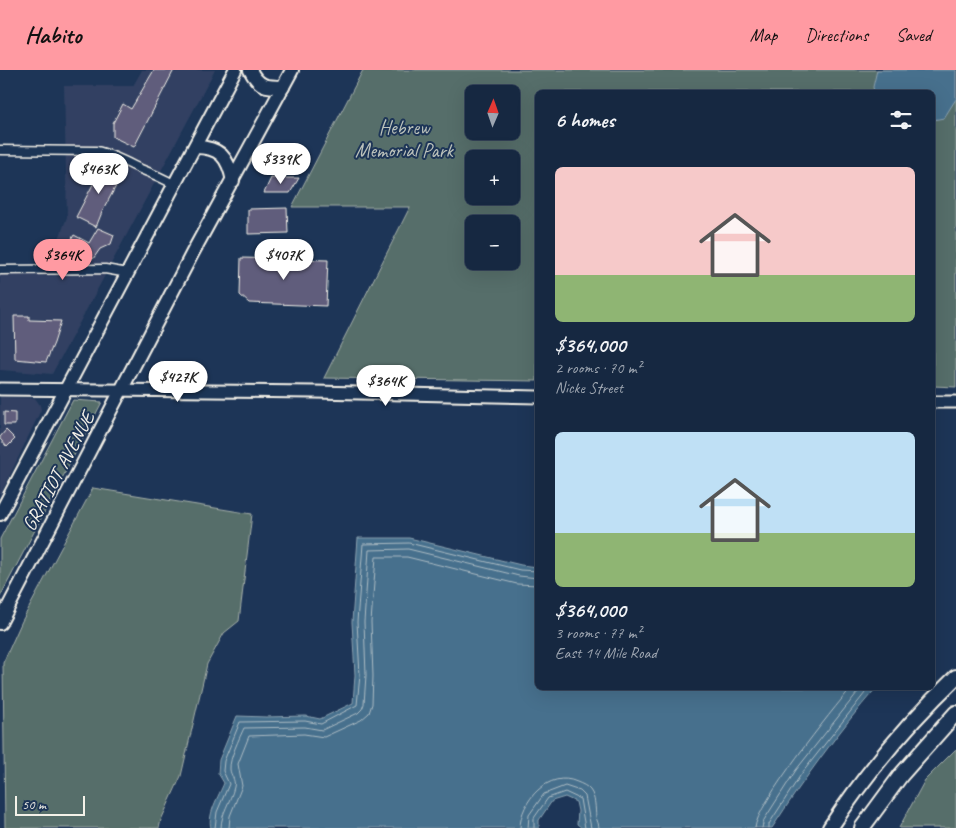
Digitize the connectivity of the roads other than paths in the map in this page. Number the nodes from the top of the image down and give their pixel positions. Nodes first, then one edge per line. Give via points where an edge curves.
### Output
1 (235, 70) edge
2 (250, 70) edge
3 (292, 70) edge
4 (283, 87) junction
5 (195, 147) junction
6 (0, 150) edge
7 (233, 180) junction
8 (175, 185) junction
9 (0, 270) edge
10 (128, 273) junction
11 (0, 389) edge
12 (67, 390) junction
13 (122, 390) junction
14 (535, 397) edge
15 (935, 402) edge
16 (956, 402) edge
17 (0, 514) edge
18 (0, 623) edge
19 (956, 677) edge
20 (956, 713) edge
21 (830, 828) edge
22 (862, 828) edge

1 - 5 main road, GRATIOT AVENUE
2 - 4 main road via 261,84
3 - 4 main road
4 - 7 main road
5 - 7 main road via 221,153
5 - 8 main road, GRATIOT AVENUE
6 - 8 street via 96,151 156,174
7 - 13 main road, GRATIOT AVENUE
8 - 10 main road, GRATIOT AVENUE
9 - 10 street via 105,269
10 - 12 main road, GRATIOT AVENUE
11 - 12 main road
12 - 13 main road
12 - 17 main road, GRATIOT AVENUE
13 - 14 main road
13 - 18 main road, GRATIOT AVENUE
15 - 16 main road
19 - 21 highway via 884,755
20 - 22 highway via 901,775

